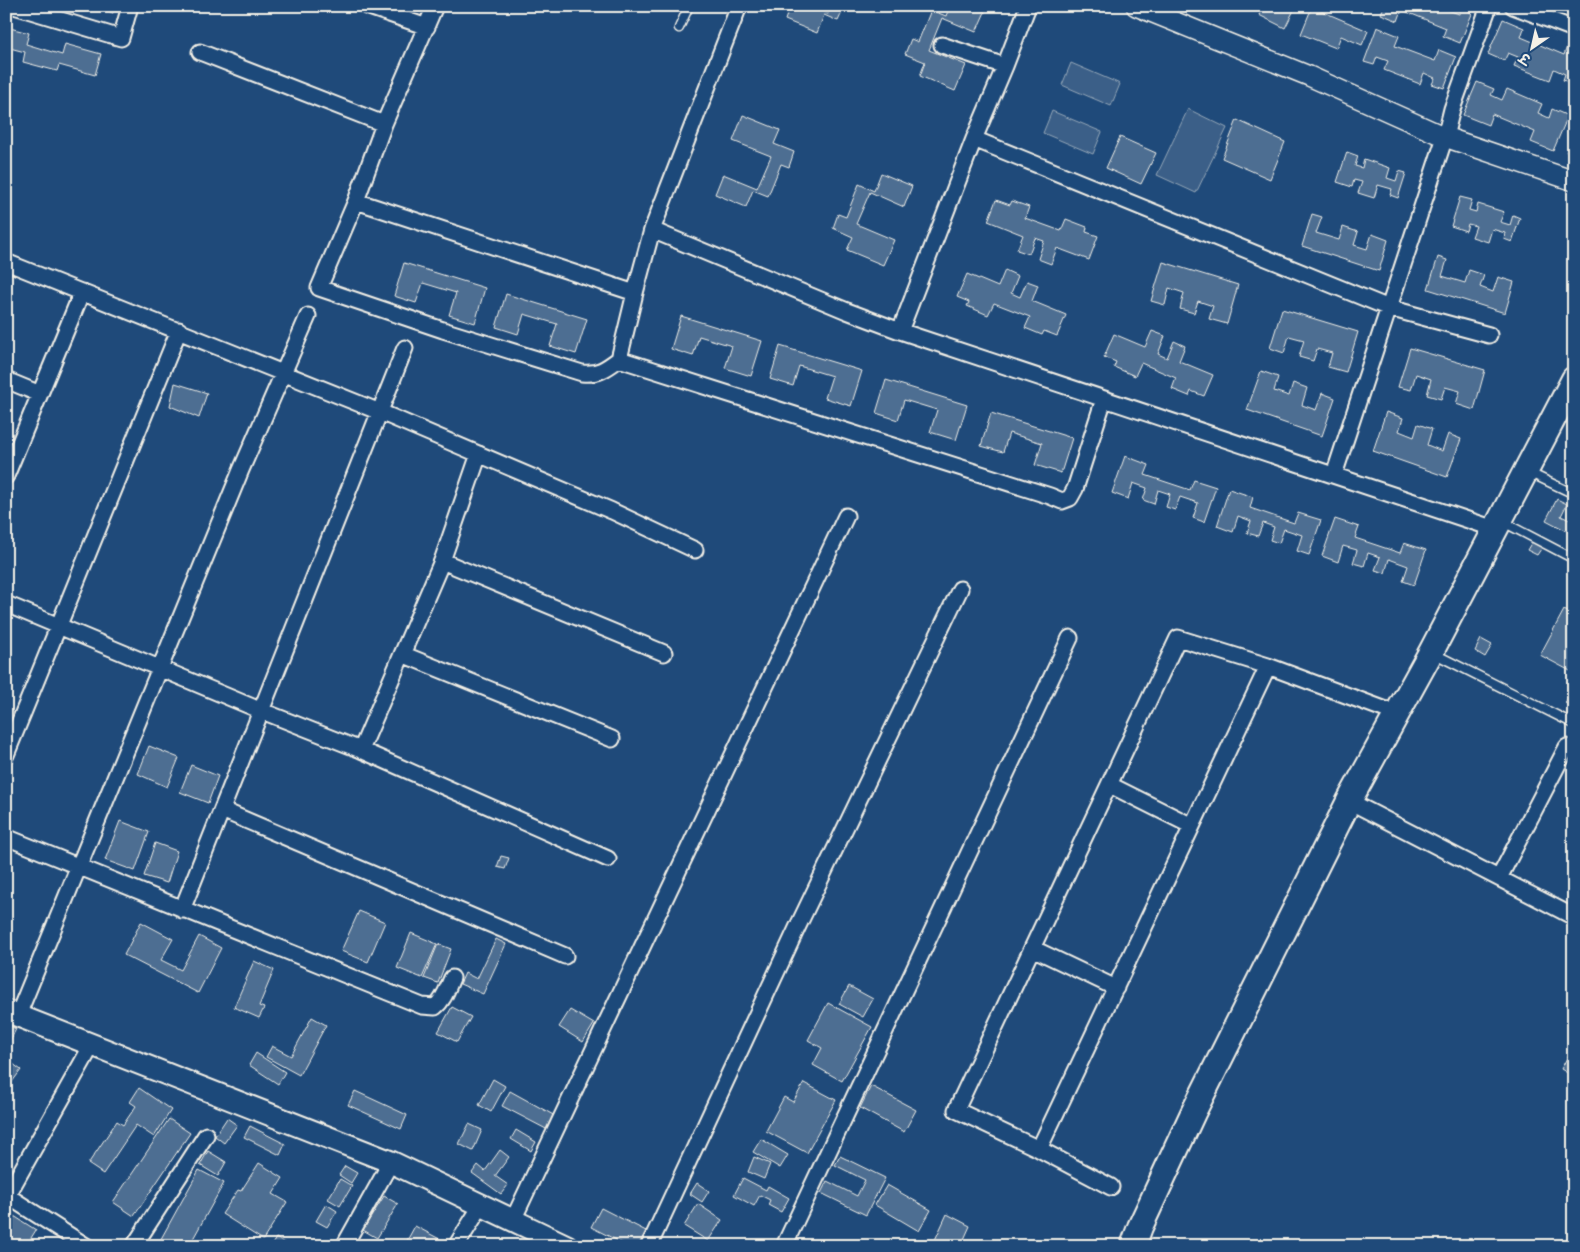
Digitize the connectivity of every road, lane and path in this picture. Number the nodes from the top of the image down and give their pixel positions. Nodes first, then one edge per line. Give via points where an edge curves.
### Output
1 (14, 6) edge
2 (130, 6) edge
3 (366, 6) edge
4 (435, 6) edge
5 (690, 6) edge
6 (738, 6) edge
7 (1028, 6) edge
8 (1136, 6) edge
9 (1489, 6) edge
10 (1513, 6) edge
11 (427, 27) junction
12 (679, 28) dead end
13 (1574, 29) edge
14 (942, 45) dead end
15 (200, 52) dead end
16 (1005, 66) junction
17 (384, 124) junction
18 (1445, 137) junction
19 (974, 139) junction
20 (1574, 181) edge
21 (356, 201) junction
22 (652, 230) junction
23 (6, 262) edge
24 (82, 292) junction
25 (635, 293) junction
26 (1389, 308) junction
27 (308, 316) dead end
28 (179, 330) junction
29 (900, 331) junction
30 (1489, 335) dead end
31 (405, 348) dead end
32 (619, 359) junction
33 (284, 372) junction
34 (1574, 379) edge
35 (6, 380) edge
36 (40, 394) junction
37 (1104, 399) junction
38 (380, 412) junction
39 (478, 454) junction
40 (1525, 471) junction
41 (1334, 475) junction
42 (6, 476) edge
43 (1574, 494) edge
44 (846, 516) dead end
45 (1497, 525) junction
46 (696, 550) dead end
47 (1574, 559) edge
48 (442, 561) junction
49 (960, 589) dead end
50 (6, 604) edge
51 (59, 626) junction
52 (1070, 638) dead end
53 (1431, 652) junction
54 (664, 653) dead end
55 (402, 654) junction
56 (1268, 666) junction
57 (160, 668) junction
58 (262, 711) junction
59 (1397, 714) junction
60 (1574, 724) edge
61 (612, 739) dead end
62 (1567, 747) dead end
63 (361, 750) junction
64 (6, 755) edge
65 (1110, 784) junction
66 (1349, 801) junction
67 (222, 810) junction
68 (1192, 826) junction
69 (6, 838) edge
70 (608, 859) dead end
71 (79, 867) junction
72 (1499, 878) junction
73 (182, 910) junction
74 (1574, 917) edge
75 (1032, 948) junction
76 (565, 956) dead end
77 (452, 978) dead end
78 (1116, 988) junction
79 (12, 1013) edge
80 (92, 1044) junction
81 (206, 1135) dead end
82 (1039, 1149) junction
83 (391, 1162) junction
84 (1111, 1187) dead end
85 (7, 1196) edge
86 (481, 1206) junction
87 (513, 1220) junction
88 (563, 1245) edge
89 (86, 1246) edge
90 (134, 1246) edge
91 (344, 1246) edge
92 (456, 1246) edge
93 (649, 1246) edge
94 (784, 1246) edge
95 (1133, 1246) edge

1 - 2 street via 122,38
3 - 11 street
4 - 11 street
5 - 12 lane
6 - 22 street
7 - 16 street
8 - 18 street via 1309,76
9 - 18 street
10 - 13 street
11 - 17 street
14 - 16 street
15 - 17 street
16 - 19 street
17 - 21 street
18 - 20 street
18 - 26 street
19 - 26 street
19 - 29 street
21 - 25 street
21 - 32 street via 319,288 582,373 599,372
22 - 25 street
22 - 29 street
23 - 24 street
24 - 28 street
24 - 36 street
25 - 32 street
26 - 30 street
26 - 41 street
27 - 33 street
28 - 33 street
28 - 51 street
29 - 37 street
31 - 38 street
32 - 37 street via 1062,501 1070,498 1076,489
33 - 38 street
33 - 57 street via 240,470
34 - 40 main road
35 - 36 street
36 - 42 street
37 - 41 street
38 - 39 street
38 - 58 street
39 - 46 street
39 - 48 street
40 - 43 lane
40 - 45 main road
41 - 45 street
44 - 87 street
45 - 47 lane
45 - 53 main road
48 - 54 street
48 - 55 street
49 - 93 street
50 - 51 street
51 - 57 street
51 - 64 street
52 - 94 street
53 - 59 main road
53 - 60 lane
55 - 61 street
55 - 63 street
56 - 59 street
56 - 65 street via 1178,638
56 - 68 street
57 - 58 street
57 - 71 street
58 - 63 street
58 - 67 street
59 - 66 main road
62 - 72 street
63 - 70 street
65 - 68 street
65 - 75 street
66 - 72 street
66 - 95 main road via 1193,1113
67 - 73 street
67 - 76 street
68 - 78 street
69 - 71 street
71 - 73 street
71 - 79 street
72 - 74 street
73 - 77 street via 422,1006 430,1008 439,1004
75 - 78 street
75 - 82 street via 956,1110
78 - 82 street
79 - 80 main road
80 - 83 main road
80 - 85 street
81 - 90 street
82 - 84 street
83 - 86 main road
83 - 91 street
85 - 89 street
86 - 87 main road
86 - 92 street
87 - 88 main road

